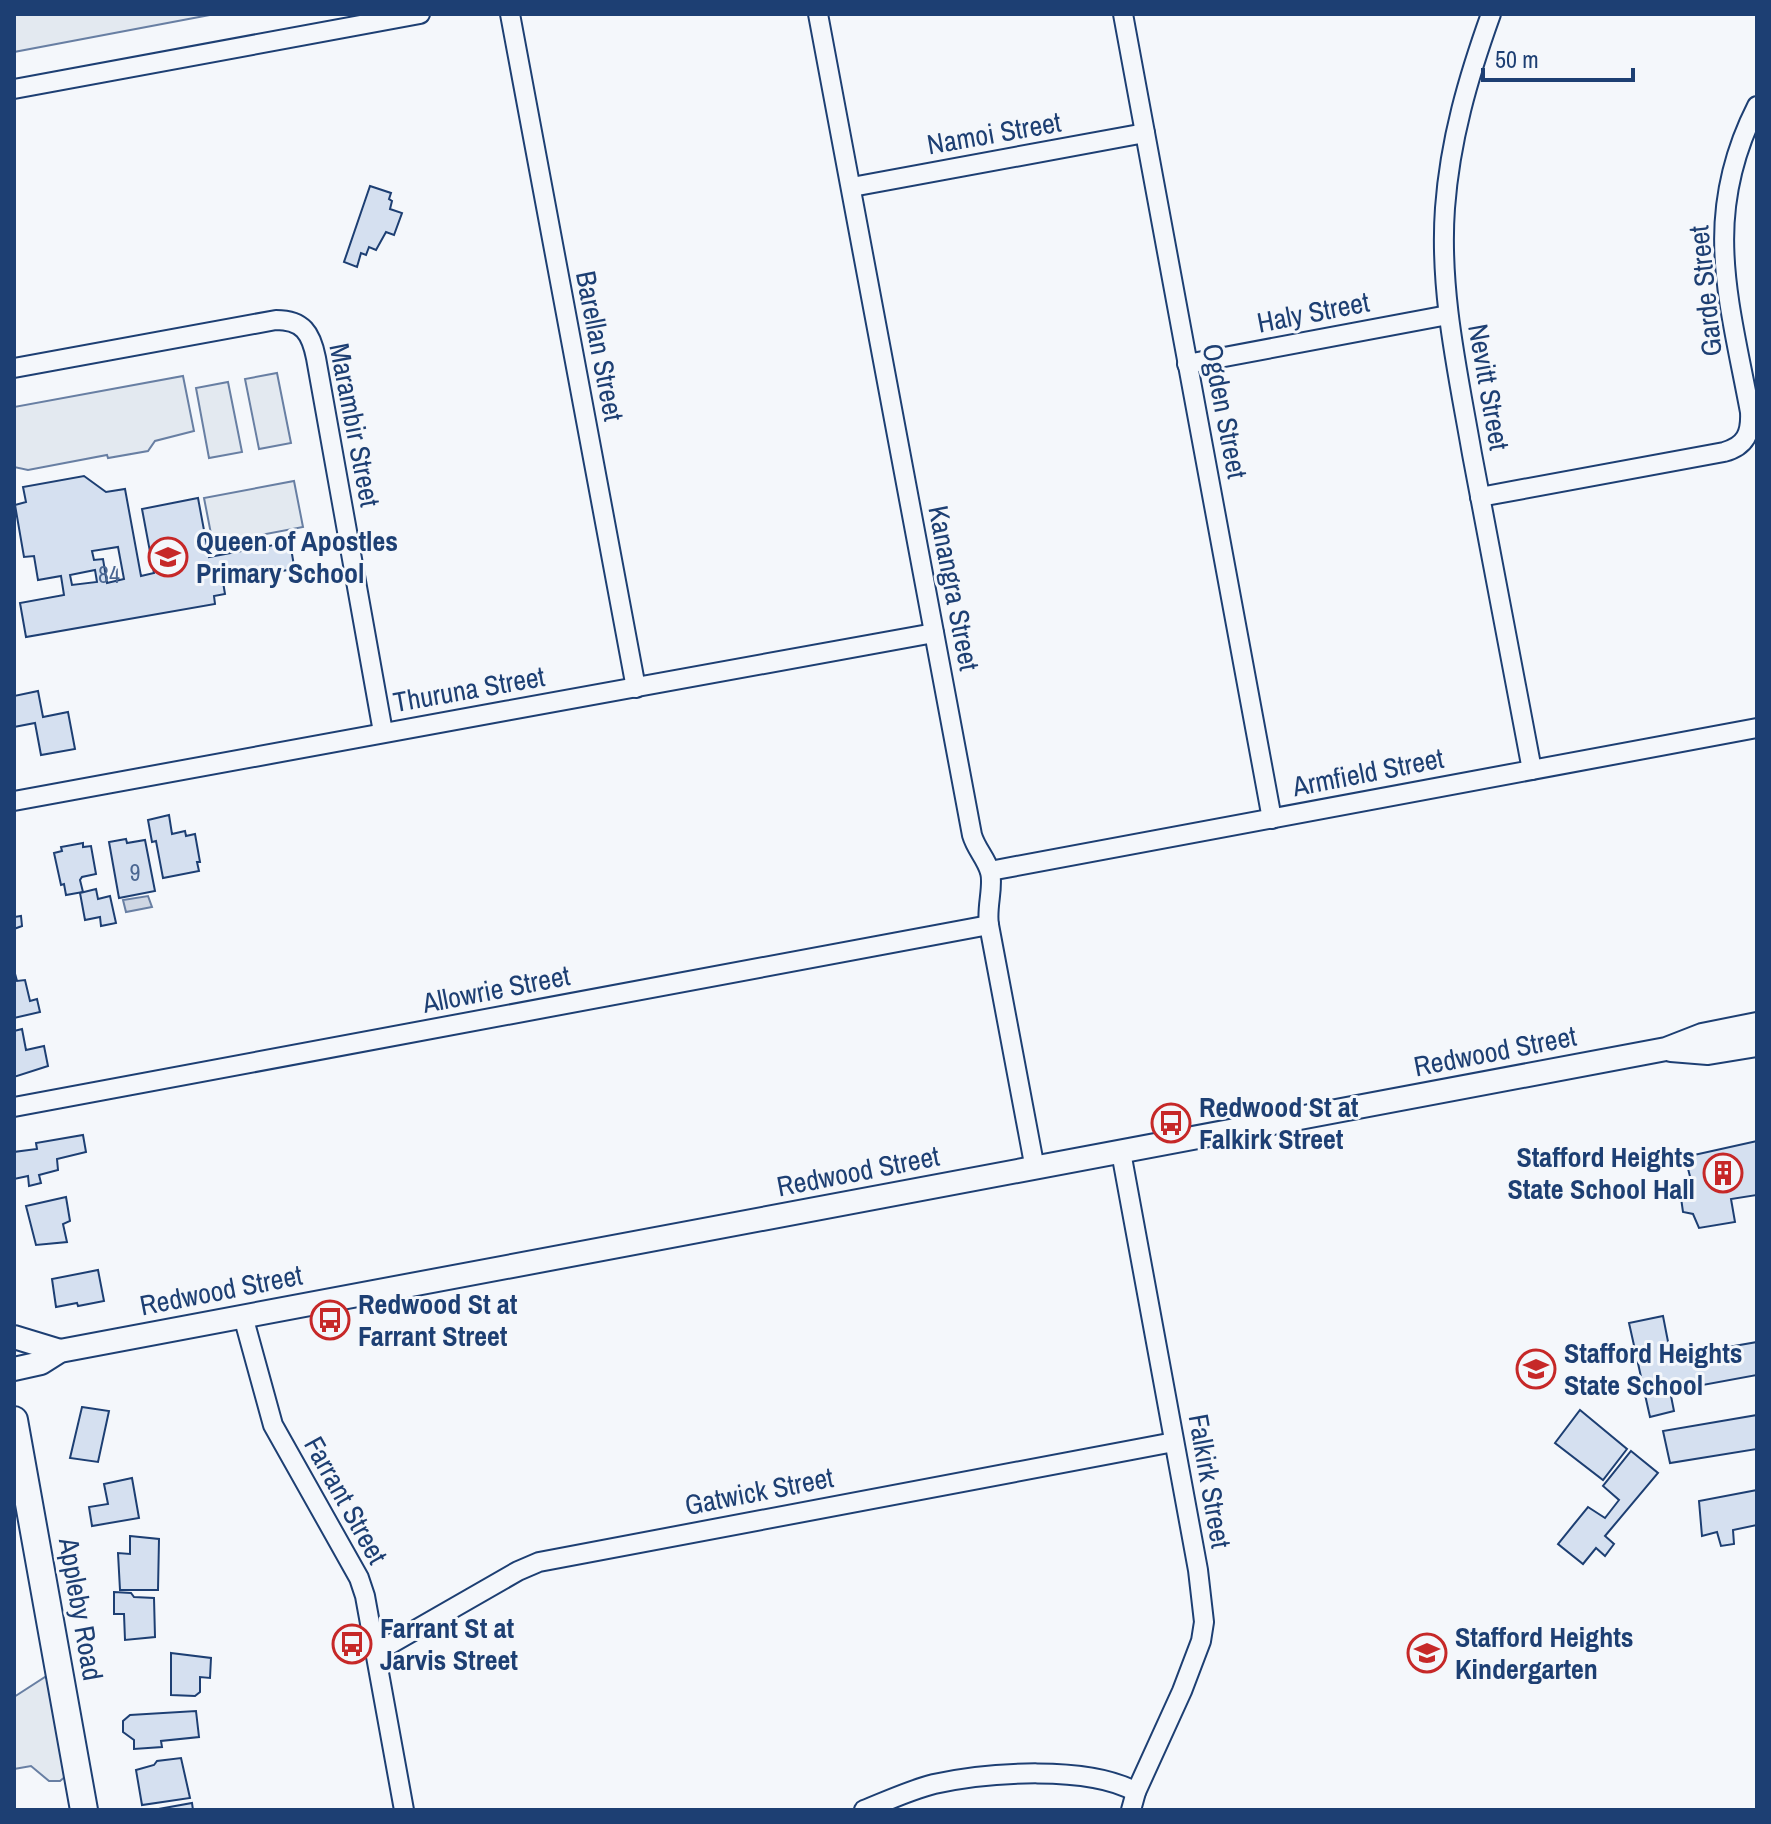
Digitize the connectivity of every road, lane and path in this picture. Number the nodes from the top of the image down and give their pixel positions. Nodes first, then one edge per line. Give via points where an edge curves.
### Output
1 (420, 14) edge
2 (510, 14) edge
3 (818, 14) edge
4 (1123, 14) edge
5 (1491, 14) edge
6 (14, 89) edge
7 (1757, 106) edge
8 (1145, 133) junction
9 (852, 187) junction
10 (1448, 315) junction
11 (1187, 364) junction
12 (14, 368) edge
13 (1480, 497) junction
14 (934, 633) junction
15 (636, 688) junction
16 (1757, 728) edge
17 (383, 732) junction
18 (1532, 770) junction
19 (14, 801) edge
20 (1272, 819) junction
21 (990, 871) junction
22 (989, 925) junction
23 (1757, 1024) edge
24 (1757, 1045) edge
25 (1666, 1049) junction
26 (14, 1107) edge
27 (1121, 1152) junction
28 (1035, 1169) junction
29 (243, 1316) junction
30 (14, 1337) edge
31 (60, 1351) junction
32 (14, 1369) edge
33 (14, 1420) edge
34 (1174, 1442) junction
35 (375, 1653) junction
36 (1133, 1801) edge
37 (84, 1810) edge
38 (404, 1810) edge
39 (864, 1810) edge

1 - 6 street
2 - 15 street, Barellan Street
3 - 9 street, Kanangra Street
4 - 8 street, Ogden Street
5 - 10 street, Nevitt Street via 1452,145 1445,209
7 - 13 street, Garde Street via 1734,164 1722,227 1750,412 1747,439 1724,452
8 - 9 street, Namoi Street
8 - 11 street, Ogden Street
9 - 14 street, Kanangra Street
10 - 11 street, Haly Street
10 - 13 street, Nevitt Street
11 - 20 street, Ogden Street
12 - 17 street, Marambir Street via 276,320 301,325 311,337 316,358
13 - 18 street, Nevitt Street
14 - 15 street, Thuruna Street
14 - 21 street, Kanangra Street via 972,835
15 - 17 street, Thuruna Street
16 - 18 street, Armfield Street
17 - 19 street, Thuruna Street
18 - 20 street, Armfield Street
20 - 21 street, Armfield Street
21 - 22 street
22 - 26 street, Allowrie Street
22 - 28 street
23 - 25 street, Redwood Street
24 - 25 street, Redwood Street via 1708,1053
25 - 27 street, Redwood Street
27 - 28 street, Redwood Street
27 - 34 street, Falkirk Street
28 - 29 street, Redwood Street
29 - 31 street, Redwood Street
29 - 35 street, Farrant Street via 273,1425 359,1578
30 - 31 street, Redwood Street
31 - 32 street, Redwood Street via 41,1363
33 - 37 main road, Appleby Road
34 - 35 street, Gatwick Street via 539,1562
34 - 36 street, Falkirk Street via 1204,1622 1194,1664
35 - 38 street, Farrant Street
36 - 39 street via 1104,1778 1034,1773 934,1784

